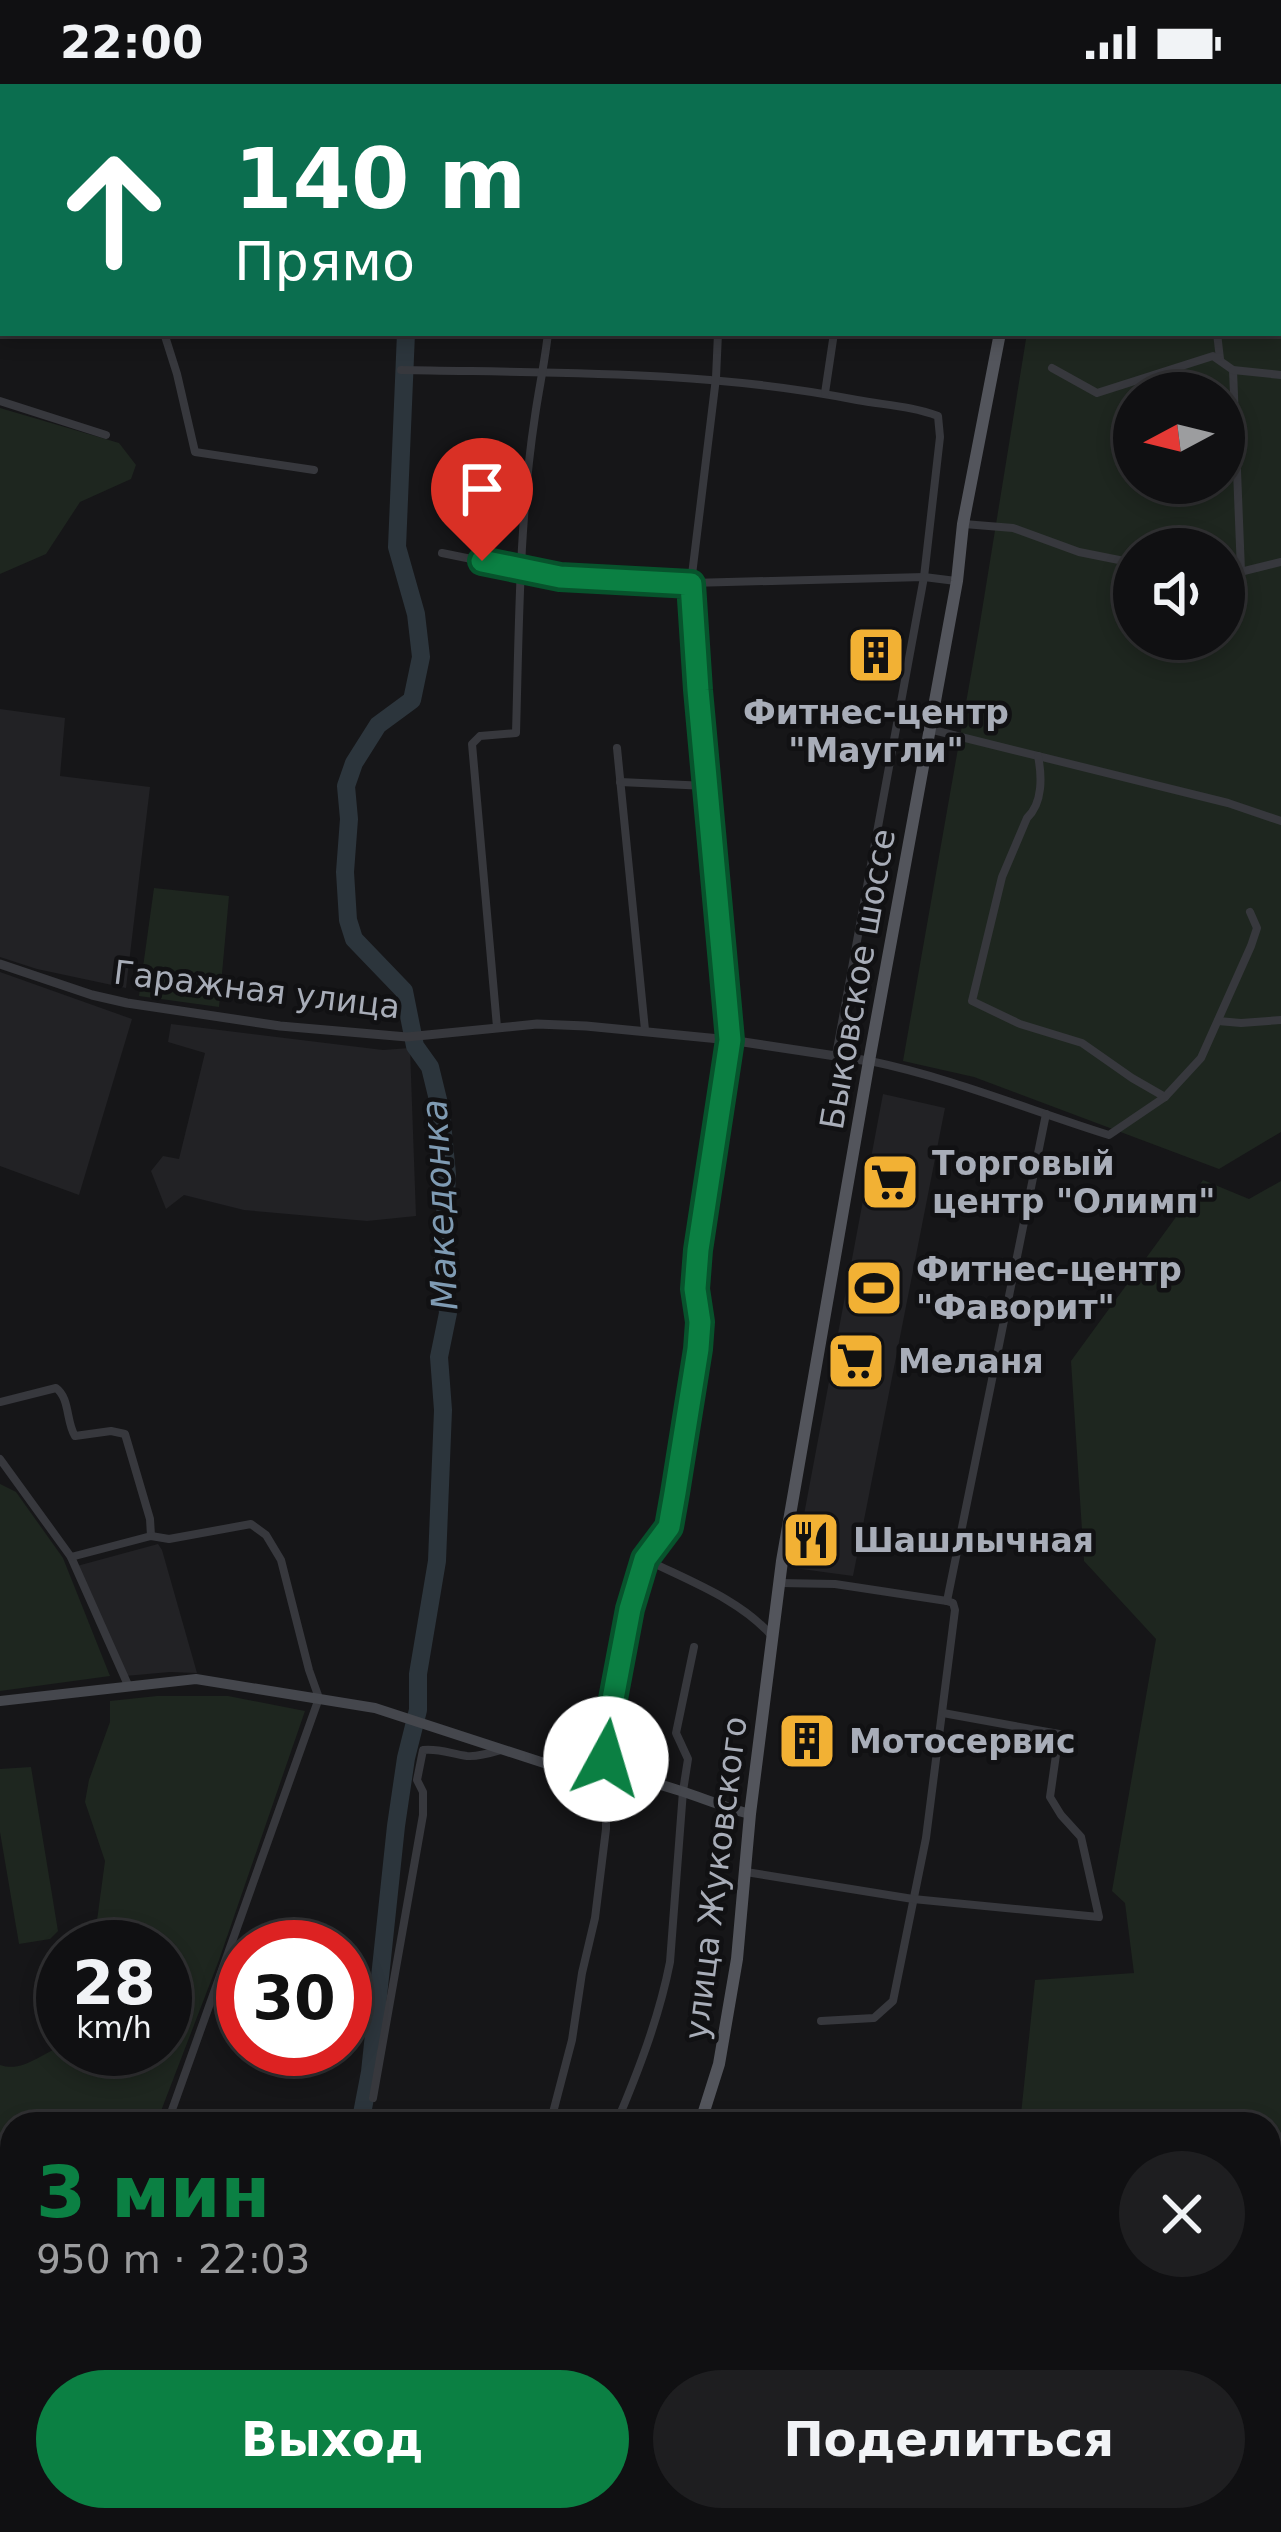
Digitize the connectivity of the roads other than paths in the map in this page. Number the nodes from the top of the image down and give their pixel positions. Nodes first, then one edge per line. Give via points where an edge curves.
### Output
1 (165, 336) edge
2 (548, 336) edge
3 (718, 336) edge
4 (834, 336) edge
5 (999, 336) edge
6 (1217, 336) edge
7 (1220, 361) junction
8 (1052, 368) dead end
9 (400, 370) dead end
10 (1233, 370) junction
11 (544, 373) junction
12 (1281, 375) edge
13 (716, 378) junction
14 (825, 393) junction
15 (0, 401) edge
16 (106, 435) dead end
17 (314, 470) dead end
18 (963, 524) junction
19 (1239, 528) edge
20 (442, 553) dead end
21 (1113, 559) edge
22 (1281, 562) edge
23 (521, 570) junction
24 (1245, 571) edge
25 (923, 577) junction
26 (957, 581) junction
27 (691, 584) junction
28 (928, 729) junction
29 (616, 748) dead end
30 (1038, 756) junction
31 (620, 782) junction
32 (707, 785) junction
33 (1281, 821) edge
34 (1250, 912) dead end
35 (0, 964) edge
36 (1281, 1020) edge
37 (1218, 1021) junction
38 (497, 1027) junction
39 (645, 1030) junction
40 (730, 1040) junction
41 (836, 1055) junction
42 (868, 1060) junction
43 (1165, 1097) junction
44 (1046, 1114) junction
45 (0, 1402) edge
46 (0, 1459) edge
47 (151, 1536) junction
48 (71, 1557) junction
49 (645, 1559) junction
50 (779, 1583) junction
51 (947, 1601) junction
52 (772, 1636) junction
53 (694, 1648) dead end
54 (128, 1685) junction
55 (319, 1698) junction
56 (0, 1701) edge
57 (943, 1712) junction
58 (502, 1749) junction
59 (605, 1780) junction
60 (683, 1791) junction
61 (750, 1814) junction
62 (746, 1872) junction
63 (913, 1899) junction
64 (820, 2021) dead end
65 (374, 2098) dead end
66 (171, 2112) edge
67 (553, 2112) edge
68 (621, 2112) edge
69 (704, 2112) edge

1 - 17 street via 195,452
2 - 11 street
3 - 13 street
4 - 14 street
5 - 18 main road, Быковское шоссе
6 - 7 street
7 - 8 street via 1213,356 1097,393
7 - 10 street
9 - 11 street
10 - 12 street
10 - 19 street
11 - 13 street
11 - 23 street
13 - 14 street
13 - 27 street
14 - 25 street via 938,416
15 - 16 street
18 - 21 street via 1013,528
18 - 26 main road, Быковское шоссе
20 - 23 street
22 - 24 street
23 - 27 street
23 - 38 street via 516,734 480,736 472,745
25 - 26 street
25 - 27 street
25 - 41 street
26 - 28 main road, Быковское шоссе
27 - 32 street
28 - 30 street
28 - 42 main road, Быковское шоссе
29 - 31 street
30 - 33 street
30 - 43 street via 1034,812 1002,878 972,1001 1082,1043
31 - 32 street
31 - 39 street
32 - 40 street
34 - 37 street via 1257,928
35 - 38 street, Гаражная улица via 128,1003 280,1026 413,1037
36 - 37 street
37 - 43 street via 1201,1058
38 - 39 street, Гаражная улица
39 - 40 street, Гаражная улица
40 - 41 street, Гаражная улица
40 - 49 street via 698,1250 698,1349 675,1493 669,1527
41 - 42 street, Гаражная улица
42 - 44 street
42 - 50 main road, Быковское шоссе
43 - 44 street via 1109,1135
44 - 51 street
45 - 47 street via 56,1388 75,1436 124,1434
46 - 48 street
47 - 48 street
47 - 55 street via 250,1524 266,1534
48 - 54 street
49 - 52 street via 731,1602
49 - 59 street via 613,1699
50 - 51 street
50 - 52 main road, Быковское шоссе
51 - 57 street via 955,1610
52 - 61 main road, улица Жуковского
53 - 60 street via 676,1733 688,1759
54 - 55 main road via 196,1679
54 - 56 main road
55 - 58 main road
55 - 66 street
57 - 63 street
57 - 63 street via 1059,1734 1050,1797 1081,1837 1099,1917
58 - 59 main road
58 - 65 street via 467,1756 423,1750 423,1814
59 - 60 main road
59 - 67 street via 598,1897
60 - 61 main road
60 - 68 street via 667,1976
61 - 62 main road, улица Жуковского
62 - 63 street
62 - 69 main road, улица Жуковского via 728,2013
63 - 64 street via 893,2001 874,2018

